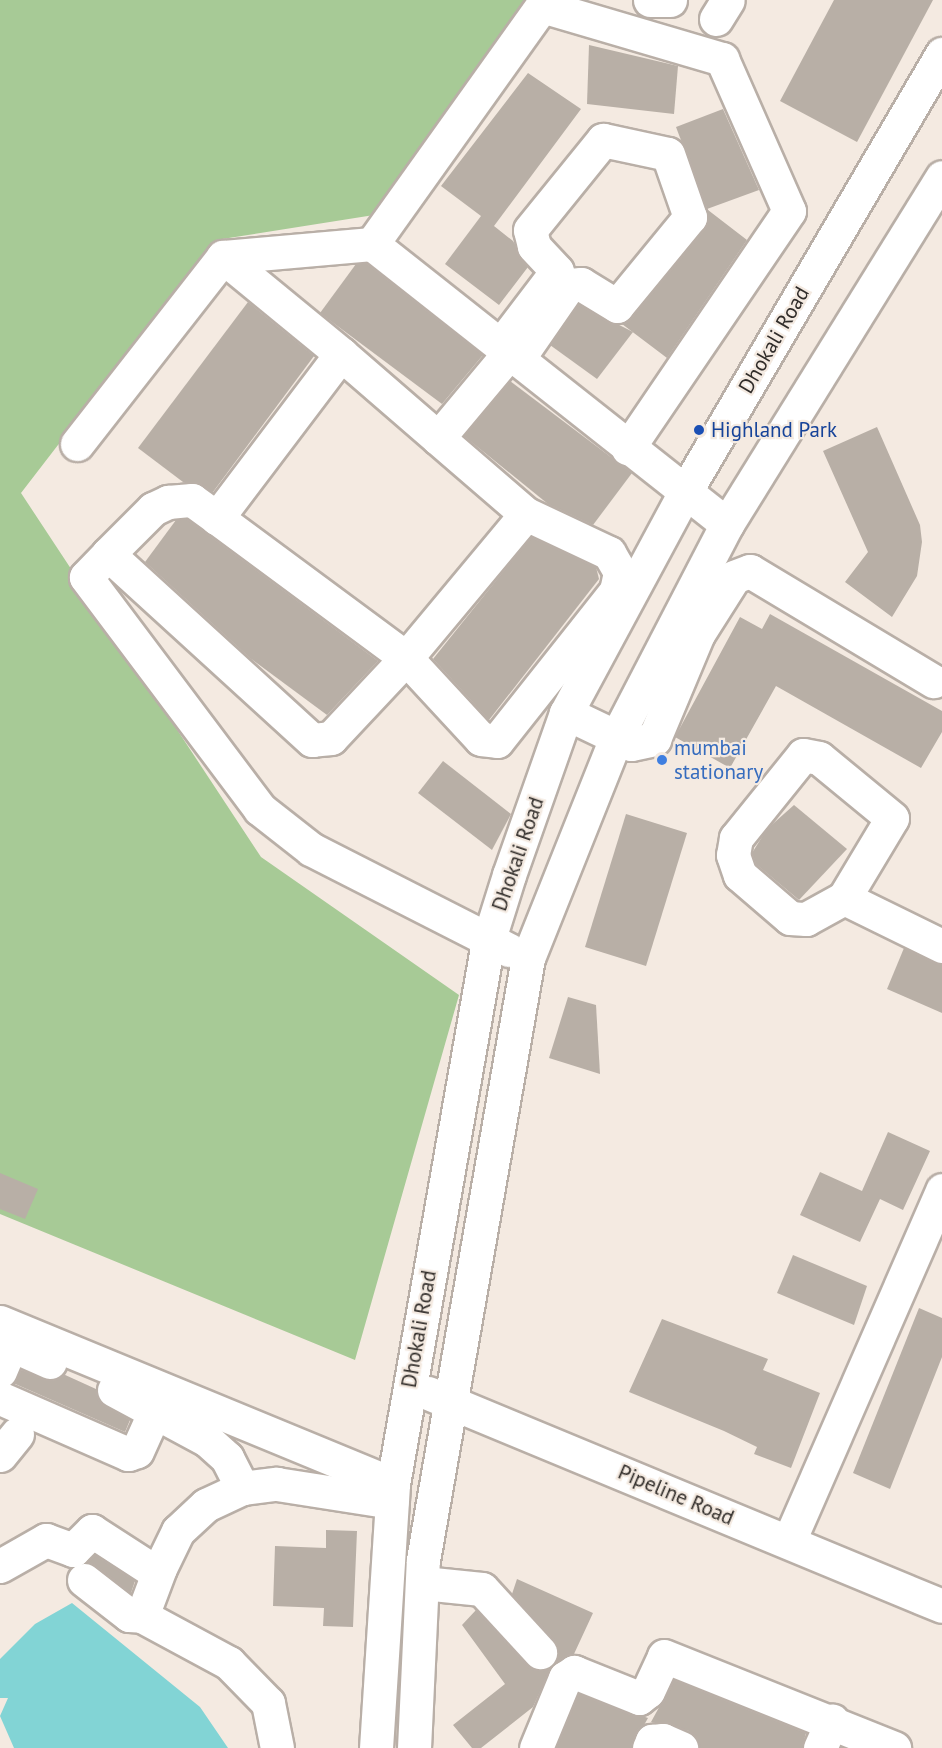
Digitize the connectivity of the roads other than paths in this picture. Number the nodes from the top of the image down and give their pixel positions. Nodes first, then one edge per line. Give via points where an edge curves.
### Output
1 (650, 0) edge
2 (670, 0) edge
3 (942, 54) edge
4 (942, 177) edge
5 (372, 244) junction
6 (223, 257) junction
7 (509, 353) junction
8 (341, 354) junction
9 (438, 438) junction
10 (77, 444) dead end
11 (628, 448) junction
12 (685, 492) junction
13 (526, 514) junction
14 (217, 518) junction
15 (727, 524) junction
16 (108, 554) junction
17 (406, 658) junction
18 (933, 681) dead end
19 (567, 713) junction
20 (616, 738) junction
21 (844, 898) junction
22 (488, 942) junction
23 (942, 946) edge
24 (528, 958) junction
25 (942, 1190) edge
26 (0, 1322) edge
27 (0, 1371) edge
28 (409, 1385) junction
29 (0, 1398) edge
30 (447, 1400) junction
31 (155, 1411) junction
32 (242, 1488) junction
33 (393, 1493) junction
34 (789, 1541) junction
35 (0, 1566) edge
36 (157, 1573) junction
37 (84, 1580) dead end
38 (423, 1583) junction
39 (942, 1606) edge
40 (142, 1616) junction
41 (382, 1634) junction
42 (420, 1641) junction
43 (540, 1652) dead end
44 (826, 1735) edge
45 (277, 1748) edge
46 (376, 1748) edge
47 (414, 1748) edge
48 (536, 1748) edge
49 (648, 1748) edge
50 (681, 1748) edge
51 (894, 1748) edge

1 - 2 street
3 - 12 street, Dhokali Road
4 - 15 street, Dhokali Road
5 - 6 street
5 - 7 street
5 - 11 street via 542,6 722,59 789,211
6 - 8 street
6 - 10 street
7 - 7 street via 569,285 581,284 617,306 690,217 668,154 603,140 530,230 534,246 557,271
7 - 9 street
7 - 11 street
8 - 9 street
8 - 14 street
9 - 13 street
11 - 12 street
12 - 15 street
12 - 19 street, Dhokali Road
13 - 17 street
13 - 17 street via 609,553 620,572 616,591 497,741 481,739
14 - 16 street via 192,500 168,502 153,509
14 - 17 street
15 - 20 street, Dhokali Road
16 - 17 street via 312,740 331,738
16 - 22 street via 86,577 260,809 311,849
18 - 20 street via 750,571 735,577 698,634 654,739 631,744
19 - 20 street
19 - 22 street, Dhokali Road
20 - 24 street, Dhokali Road
21 - 21 street via 806,919 790,918 740,875 733,855 736,838 803,756 819,758 892,818
21 - 23 street
22 - 24 street
22 - 28 street, Dhokali Road
24 - 30 street, Dhokali Road
25 - 34 street
26 - 33 street
27 - 31 street via 9,1350 16,1347
28 - 30 street, Pipeline Road
28 - 33 street, Dhokali Road
29 - 31 street via 128,1454 136,1451
30 - 34 street, Pipeline Road
30 - 38 street, Dhokali Road
31 - 32 street via 207,1440 226,1458
32 - 33 street via 277,1484
32 - 36 street via 206,1505 178,1532
33 - 41 street, Dhokali Road
34 - 39 street, Pipeline Road
35 - 36 street via 46,1540 73,1550 92,1530
36 - 40 street
37 - 40 street via 129,1615
38 - 42 street, Dhokali Road
38 - 43 street via 482,1589
40 - 45 street via 229,1663 268,1703
41 - 42 street
41 - 46 street, Dhokali Road
42 - 47 street, Dhokali Road
44 - 48 street via 664,1656 648,1691 639,1698 574,1672 565,1678
44 - 51 street
49 - 50 street via 652,1741 663,1740

